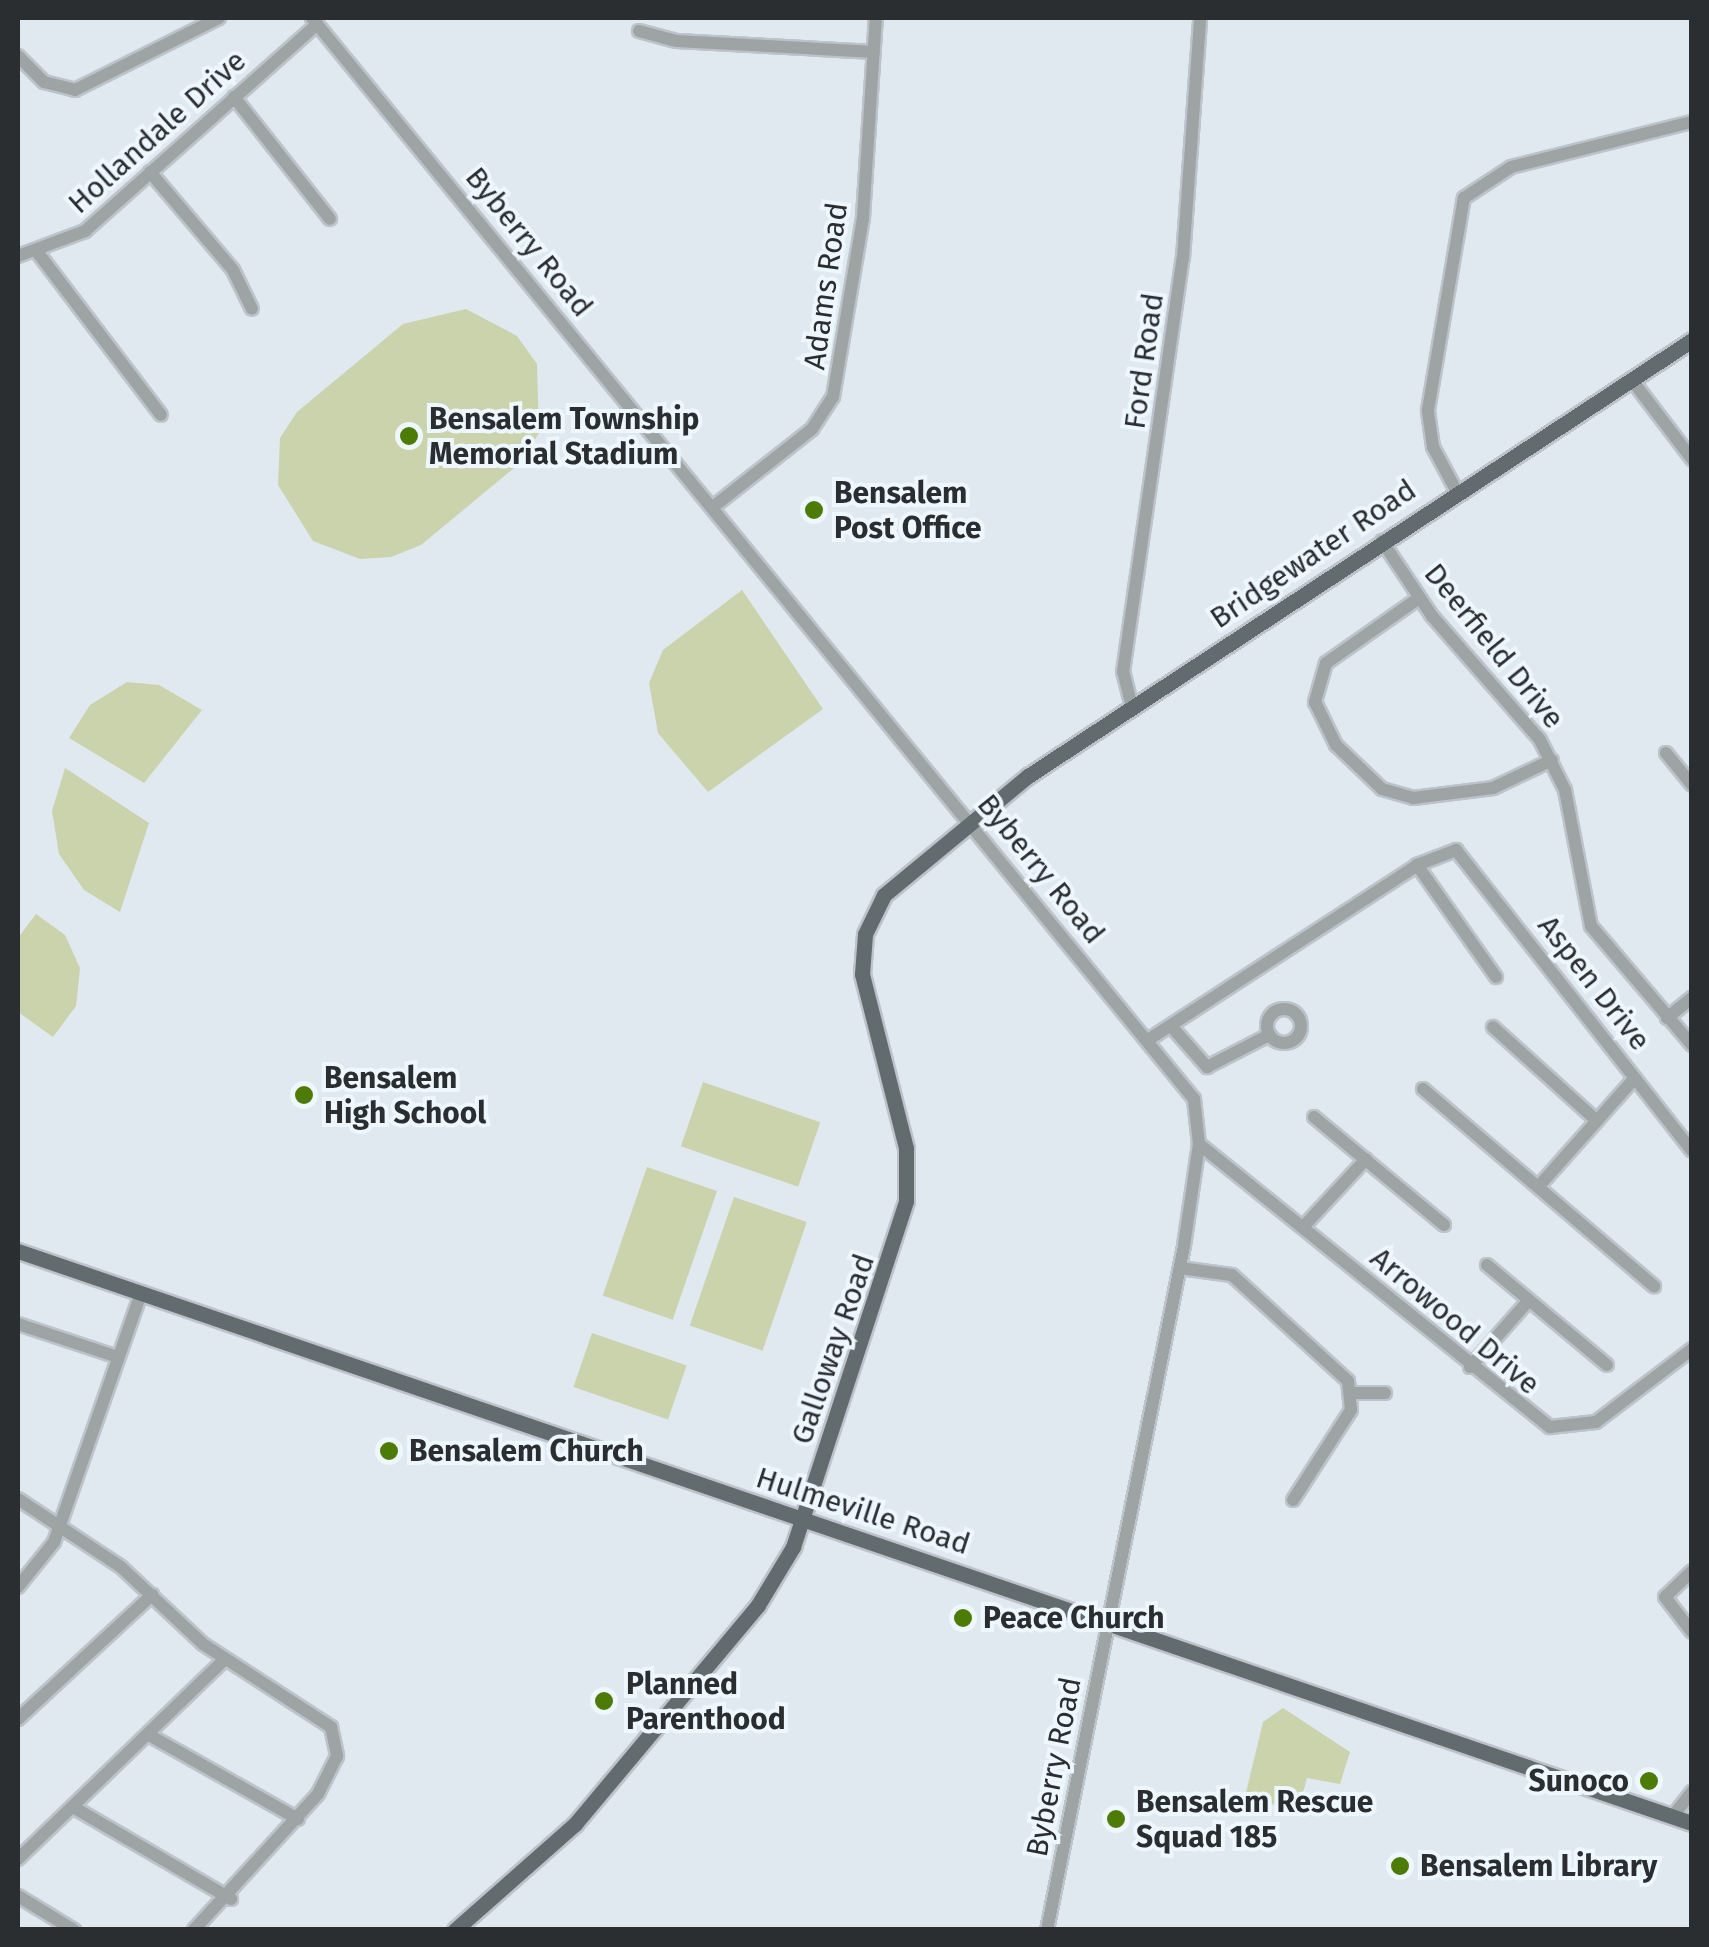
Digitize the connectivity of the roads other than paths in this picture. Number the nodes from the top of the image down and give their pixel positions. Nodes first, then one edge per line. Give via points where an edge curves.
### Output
1 (219, 18) edge
2 (876, 18) edge
3 (1200, 18) edge
4 (314, 21) edge
5 (640, 31) dead end
6 (874, 52) junction
7 (18, 56) edge
8 (234, 97) junction
9 (1692, 122) edge
10 (150, 172) junction
11 (330, 220) dead end
12 (38, 253) junction
13 (18, 256) edge
14 (252, 309) dead end
15 (1692, 340) edge
16 (1631, 379) junction
17 (161, 415) dead end
18 (1692, 458) edge
19 (1457, 492) junction
20 (713, 507) junction
21 (1382, 541) junction
22 (1420, 598) junction
23 (1132, 707) junction
24 (1666, 753) dead end
25 (1552, 760) junction
26 (1692, 785) edge
27 (969, 820) junction
28 (1417, 865) junction
29 (1496, 977) dead end
30 (1692, 998) edge
31 (1667, 1018) junction
32 (1493, 1028) dead end
33 (1173, 1029) junction
34 (1270, 1035) dead end
35 (1148, 1040) junction
36 (1692, 1045) edge
37 (1636, 1078) junction
38 (1424, 1089) dead end
39 (1314, 1116) dead end
40 (1597, 1121) junction
41 (1199, 1144) junction
42 (1692, 1151) edge
43 (1366, 1159) junction
44 (1540, 1186) junction
45 (1444, 1225) dead end
46 (1304, 1226) junction
47 (18, 1251) edge
48 (1487, 1264) dead end
49 (1180, 1268) junction
50 (1654, 1286) dead end
51 (141, 1293) junction
52 (1529, 1300) junction
53 (18, 1324) edge
54 (1692, 1350) edge
55 (118, 1358) junction
56 (1607, 1365) dead end
57 (1470, 1367) junction
58 (1352, 1393) junction
59 (1385, 1393) dead end
60 (18, 1499) edge
61 (1292, 1500) dead end
62 (804, 1522) junction
63 (60, 1526) junction
64 (1692, 1571) edge
65 (18, 1587) edge
66 (152, 1595) junction
67 (1108, 1625) junction
68 (1692, 1632) edge
69 (226, 1659) junction
70 (18, 1719) edge
71 (149, 1735) junction
72 (1692, 1792) edge
73 (72, 1806) junction
74 (1673, 1816) junction
75 (298, 1819) junction
76 (1692, 1823) edge
77 (18, 1859) edge
78 (18, 1896) edge
79 (231, 1898) junction
80 (74, 1930) edge
81 (194, 1930) edge
82 (456, 1930) edge
83 (1047, 1930) edge

1 - 7 street via 75,90 44,82
2 - 6 street, Adams Road
3 - 23 street, Ford Road via 1183,258 1123,672
4 - 8 street, Hollandale Drive
4 - 20 street, Byberry Road
5 - 6 street via 678,41
6 - 20 street, Adams Road via 863,217 833,397 812,429
8 - 10 street, Hollandale Drive
8 - 11 street
9 - 19 street via 1511,167 1464,198 1428,410 1436,457
10 - 12 street, Hollandale Drive via 85,231
10 - 14 street via 233,270
12 - 13 street, Hollandale Drive
12 - 17 street
15 - 16 main road, Bridgewater Road
16 - 18 street
16 - 19 main road, Bridgewater Road
19 - 21 main road, Bridgewater Road
20 - 27 street, Byberry Road
21 - 22 street, Deerfield Drive
21 - 23 main road, Bridgewater Road
22 - 25 street, Deerfield Drive
22 - 25 street via 1326,663 1315,702 1336,744 1382,789 1413,798 1493,788
23 - 27 main road, Bridgewater Road
24 - 26 street
25 - 31 street, Deerfield Drive via 1568,800 1584,910
27 - 35 street, Byberry Road
27 - 62 main road, Galloway Road via 884,895 866,934 862,974 906,1148 906,1201
28 - 29 street
28 - 33 street
28 - 37 street, Aspen Drive via 1453,850
30 - 31 street
31 - 36 street, Deerfield Drive
32 - 40 street
33 - 34 street via 1213,1068
33 - 35 street
35 - 41 street, Byberry Road via 1194,1099
37 - 40 street
37 - 42 street, Aspen Drive
38 - 44 street
39 - 43 street
40 - 44 street
41 - 46 street, Arrowood Drive
41 - 49 street, Byberry Road
43 - 45 street
43 - 46 street
44 - 50 street
46 - 57 street, Arrowood Drive
47 - 51 main road, Hulmeville Road
48 - 52 street
49 - 58 street via 1232,1275 1336,1362
49 - 67 street, Byberry Road
51 - 55 street
51 - 62 main road, Hulmeville Road
52 - 56 street
52 - 57 street
53 - 55 street
54 - 57 street, Arrowood Drive via 1596,1422 1572,1429 1539,1422
55 - 63 street
58 - 59 street
58 - 61 street via 1351,1410
60 - 63 street
62 - 67 main road, Hulmeville Road
62 - 82 main road, Galloway Road via 778,1579 628,1762 537,1863
63 - 65 street via 46,1558
63 - 66 street
64 - 68 street via 1664,1597
66 - 69 street
66 - 70 street
67 - 74 main road, Hulmeville Road
67 - 83 street, Byberry Road
69 - 71 street
69 - 75 street via 331,1728 335,1765
71 - 73 street
71 - 75 street
72 - 74 street
73 - 77 street
73 - 79 street
74 - 76 main road, Hulmeville Road
75 - 79 street
78 - 80 street
79 - 81 street

